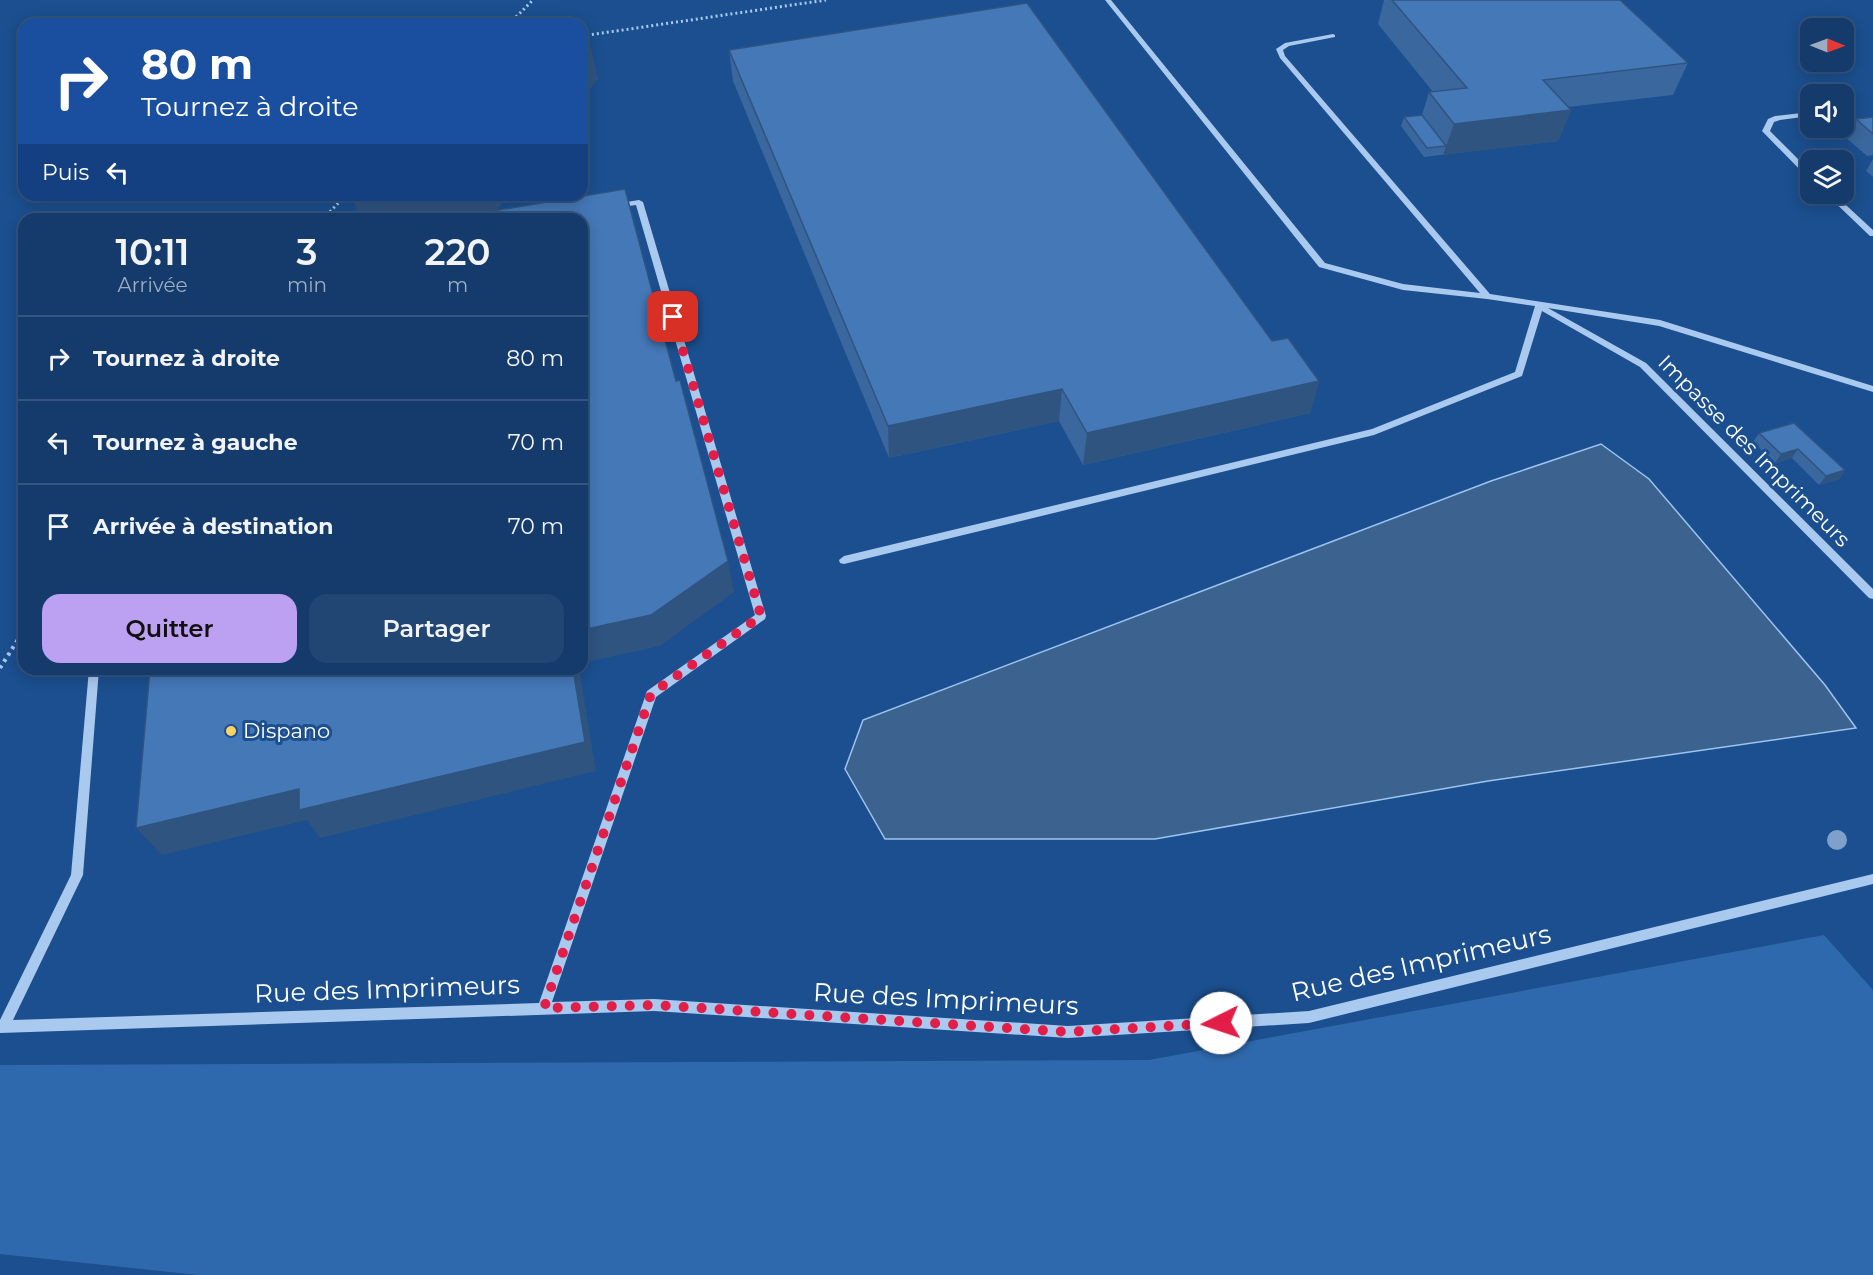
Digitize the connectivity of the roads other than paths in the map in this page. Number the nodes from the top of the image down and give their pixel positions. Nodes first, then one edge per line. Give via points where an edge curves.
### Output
1 (1108, 0) edge
2 (1333, 36) dead end
3 (1800, 115) edge
4 (1800, 165) edge
5 (1841, 204) edge
6 (606, 207) edge
7 (1873, 234) edge
8 (1487, 296) junction
9 (1539, 306) junction
10 (1873, 389) edge
11 (844, 560) dead end
12 (1873, 595) edge
13 (94, 675) edge
14 (1873, 879) edge
15 (544, 1008) junction
16 (2, 1027) edge

1 - 8 street via 1322,265 1404,287
2 - 8 street via 1287,44 1280,49 1282,57
3 - 4 street via 1770,121 1766,131
5 - 7 street
6 - 15 street via 639,202 761,616 651,694
8 - 9 street
9 - 10 street via 1660,323
9 - 11 street via 1519,374 1374,432
9 - 12 street, Impasse des Imprimeurs via 1643,365
13 - 16 street via 77,875
14 - 15 street, Rue des Imprimeurs via 1309,1017 1068,1032 654,1005
15 - 16 street, Rue des Imprimeurs

